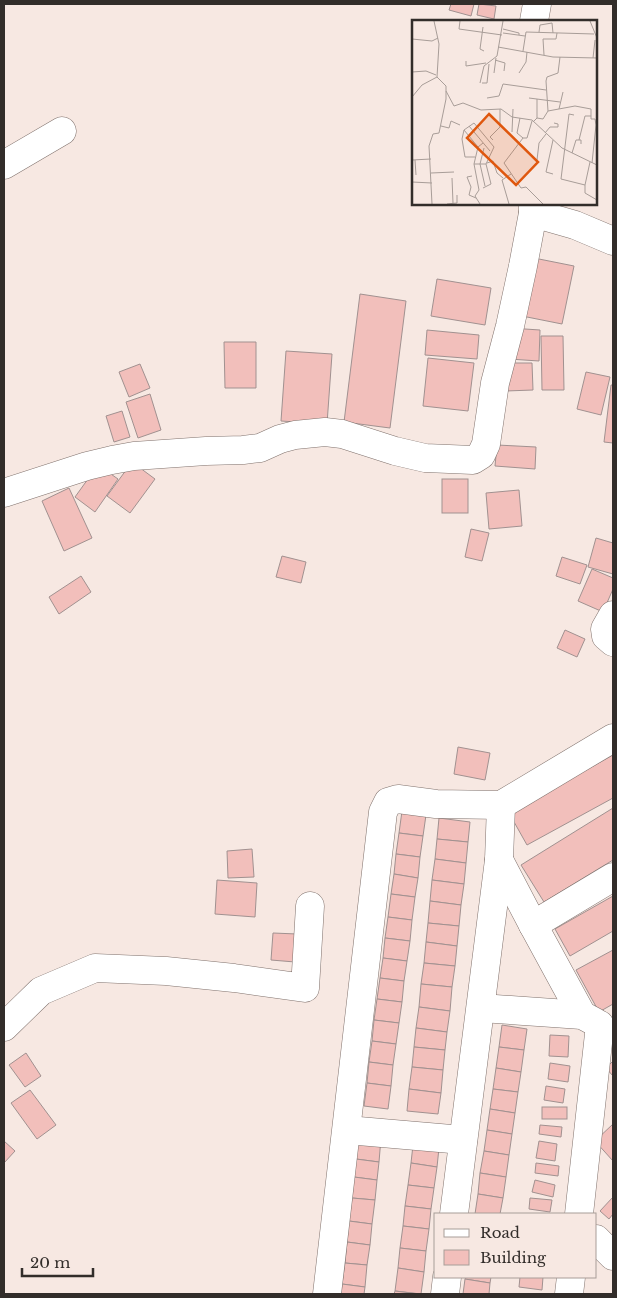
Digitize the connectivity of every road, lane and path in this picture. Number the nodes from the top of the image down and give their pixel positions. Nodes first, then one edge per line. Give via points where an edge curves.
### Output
1 (537, 4) edge
2 (534, 20) edge
3 (62, 131) dead end
4 (4, 165) edge
5 (533, 208) edge
6 (613, 242) edge
7 (4, 492) edge
8 (613, 615) edge
9 (613, 642) edge
10 (613, 738) edge
11 (501, 805) junction
12 (500, 860) junction
13 (613, 877) edge
14 (310, 906) dead end
15 (533, 925) junction
16 (481, 1008) junction
17 (598, 1019) edge
18 (4, 1027) edge
19 (604, 1084) edge
20 (346, 1130) junction
21 (463, 1140) junction
22 (454, 1213) edge
23 (579, 1213) edge
24 (597, 1240) edge
25 (613, 1256) edge
26 (447, 1278) edge
27 (571, 1278) edge
28 (327, 1294) edge
29 (445, 1294) edge
30 (569, 1294) edge

1 - 2 street
3 - 4 street
5 - 6 street
5 - 7 street via 512,317 495,383 486,444 481,455 474,460 425,458 342,434 324,432 280,439 260,448 112,460
8 - 9 street via 605,629 606,636
10 - 11 street
11 - 12 street
11 - 20 street via 436,804 398,799 388,802 383,812
12 - 15 street
12 - 16 street
13 - 15 street
14 - 18 street via 305,988 166,971 95,968 41,991
15 - 17 street
16 - 17 street
16 - 21 street
17 - 19 street
19 - 23 street
20 - 21 street
20 - 28 street
21 - 22 street
24 - 25 street
26 - 29 street
27 - 30 street

